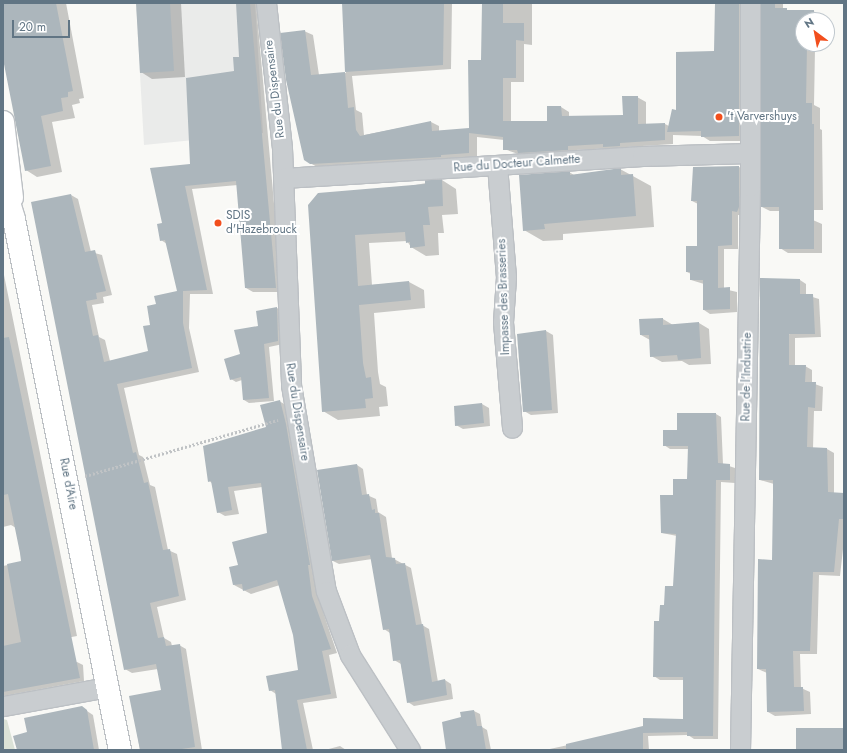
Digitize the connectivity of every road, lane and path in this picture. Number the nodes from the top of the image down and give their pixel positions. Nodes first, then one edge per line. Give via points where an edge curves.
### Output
1 (266, 3) edge
2 (750, 3) edge
3 (3, 122) edge
4 (750, 153) junction
5 (497, 165) junction
6 (283, 178) junction
7 (3, 183) edge
8 (14, 218) junction
9 (296, 415) junction
10 (512, 428) dead end
11 (67, 481) junction
12 (108, 687) junction
13 (3, 706) edge
14 (120, 750) edge
15 (410, 750) edge
16 (740, 750) edge

1 - 6 street, Rue du Dispensaire via 280,122
2 - 4 street, Rue de l'Industrie
3 - 8 main road, Rue d'Aire
4 - 5 street, Rue du Docteur Calmette via 642,156
4 - 16 street, Rue de l'Industrie
5 - 6 street, Rue du Docteur Calmette
5 - 10 street, Impasse des Brasseries via 506,277 503,322
6 - 9 street, Rue du Dispensaire via 288,358
7 - 8 main road, Rue d'Aire
8 - 11 main road, Rue d'Aire
9 - 11 path
9 - 15 street, Rue du Dispensaire via 324,580 334,618 343,642 363,679
11 - 12 main road, Rue d'Aire
12 - 13 street
12 - 14 main road, Rue d'Aire

